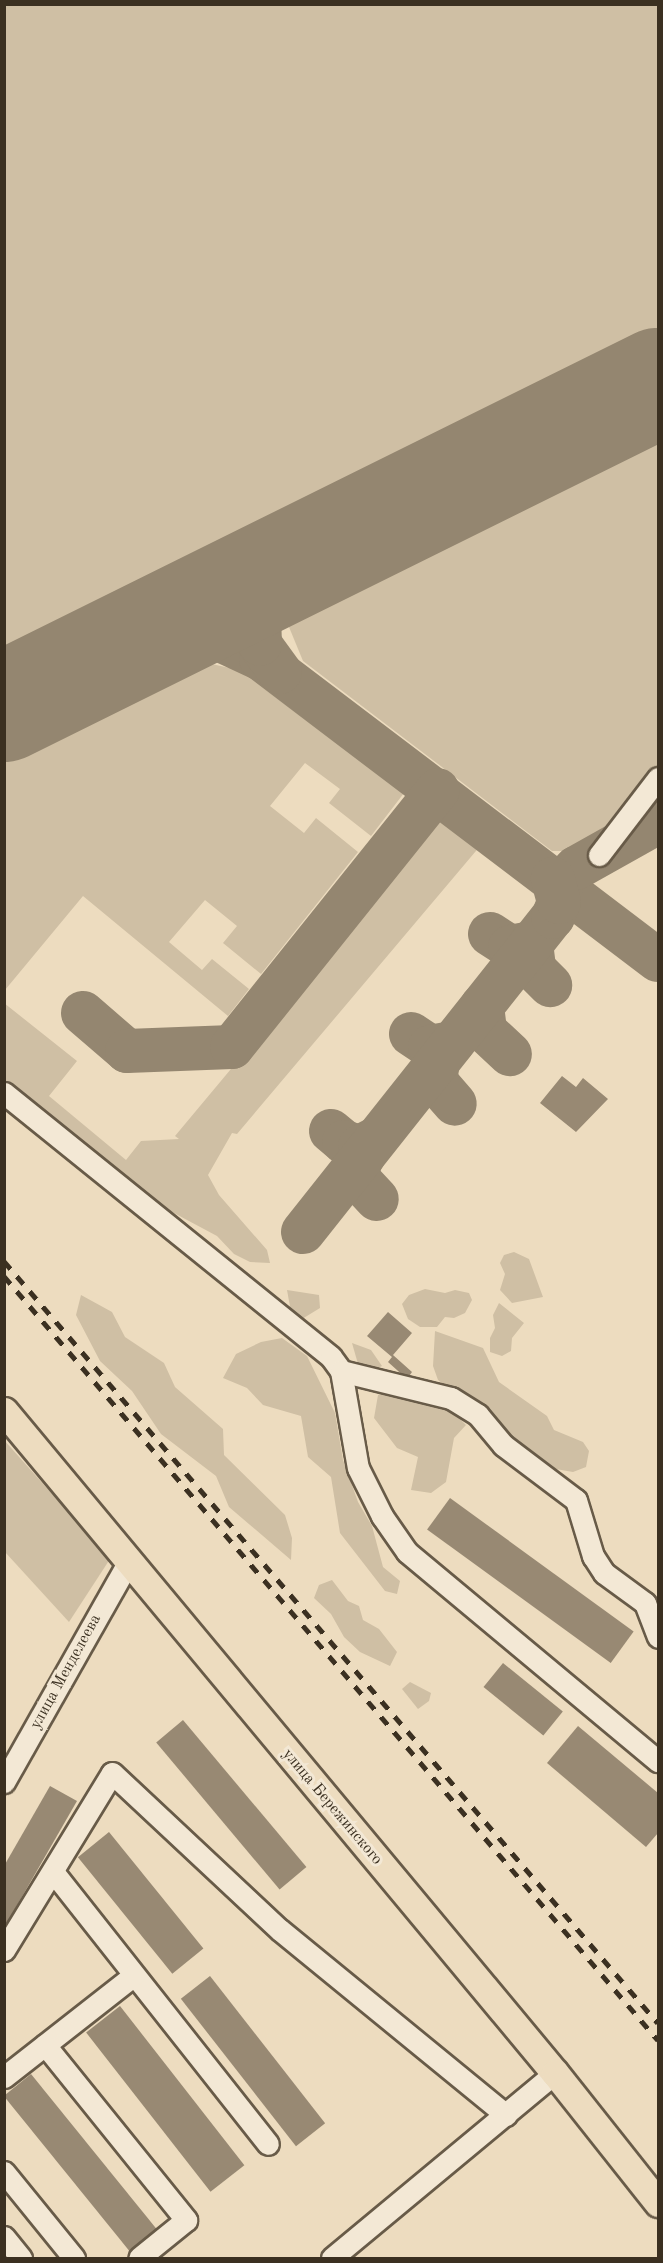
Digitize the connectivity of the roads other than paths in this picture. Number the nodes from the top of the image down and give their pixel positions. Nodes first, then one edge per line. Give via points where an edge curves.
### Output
1 (658, 778) edge
2 (599, 855) dead end
3 (4, 1093) edge
4 (341, 1371) junction
5 (4, 1411) edge
6 (128, 1563) junction
7 (658, 1637) edge
8 (658, 1761) edge
9 (4, 1782) edge
10 (54, 1873) junction
11 (4, 1950) edge
12 (134, 1975) junction
13 (45, 2045) junction
14 (555, 2073) junction
15 (4, 2078) edge
16 (506, 2115) junction
17 (268, 2144) dead end
18 (4, 2172) edge
19 (658, 2203) edge
20 (4, 2237) edge
21 (21, 2259) edge
22 (75, 2259) edge
23 (139, 2259) edge
24 (332, 2259) edge

1 - 2 street
3 - 4 street via 331,1357
4 - 7 street via 451,1398 478,1415 503,1445 576,1500 593,1556 604,1573 645,1603 653,1614
4 - 8 street via 358,1468 381,1516 407,1552
5 - 6 main road, улица Бережинского
6 - 9 street, улица Менделеева
6 - 14 main road, улица Бережинского
10 - 11 street
10 - 12 street
10 - 16 street via 112,1773 280,1930
12 - 13 street
12 - 17 street
13 - 15 street
13 - 23 street via 186,2220
14 - 16 street
14 - 19 main road, улица Бережинского
16 - 24 street
18 - 22 street
20 - 21 street

